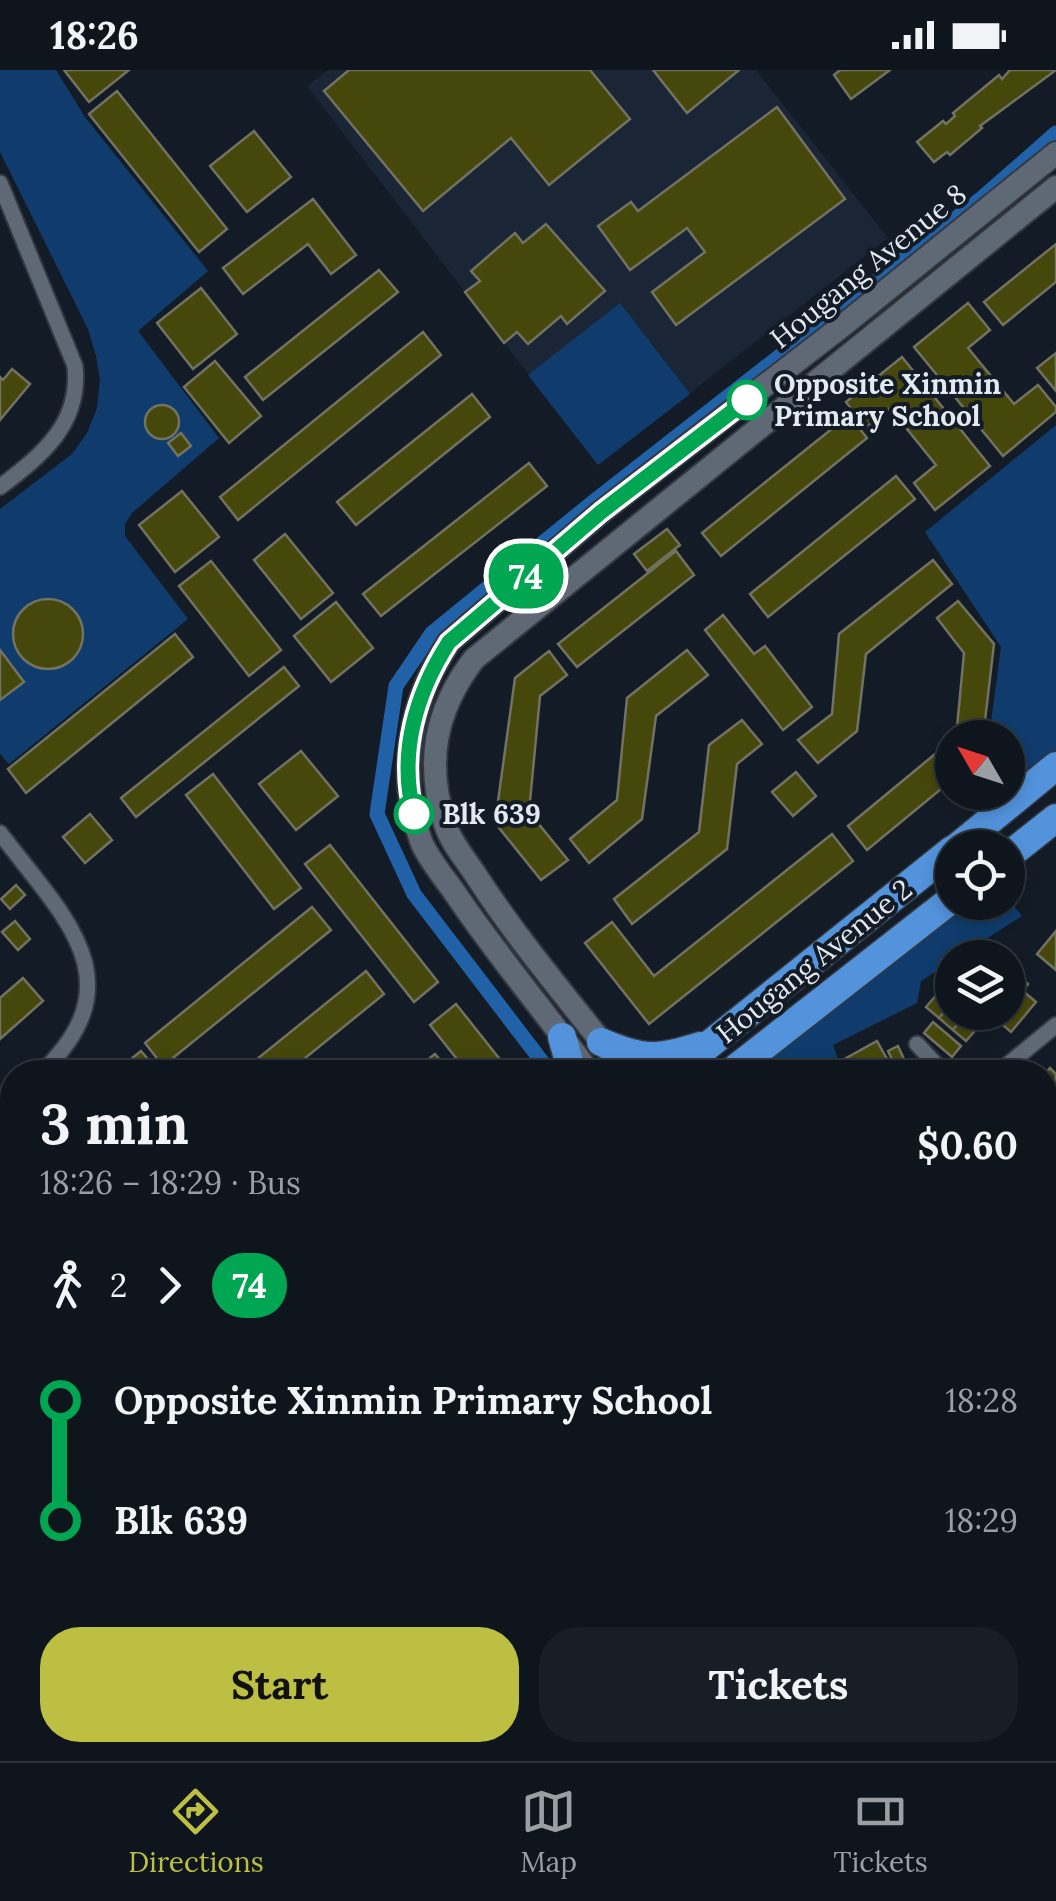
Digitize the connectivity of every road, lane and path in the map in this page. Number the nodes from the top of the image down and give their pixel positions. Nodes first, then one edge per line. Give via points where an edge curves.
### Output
1 (1056, 153) edge
2 (0, 183) edge
3 (1056, 187) edge
4 (846, 324) junction
5 (864, 344) junction
6 (682, 450) junction
7 (703, 472) junction
8 (0, 487) edge
9 (1056, 766) edge
10 (1056, 818) edge
11 (977, 830) edge
12 (0, 833) edge
13 (1025, 843) edge
14 (935, 864) edge
15 (935, 912) edge
16 (1056, 1025) edge
17 (562, 1036) junction
18 (714, 1041) junction
19 (601, 1042) junction
20 (917, 1044) dead end
21 (53, 1060) edge
22 (569, 1060) edge
23 (580, 1060) edge
24 (615, 1060) edge
25 (690, 1060) edge
26 (746, 1060) edge
27 (931, 1060) edge
28 (1013, 1060) edge

1 - 4 main road, Hougang Avenue 8
2 - 8 street via 76,382 62,430
3 - 5 main road, Hougang Avenue 8
4 - 5 main road
4 - 6 main road, Hougang Avenue 8
5 - 7 main road, Hougang Avenue 8
6 - 7 main road
6 - 17 main road, Hougang Avenue 8 via 449,642 415,711 410,799 422,844
7 - 19 main road, Hougang Avenue 8 via 474,659 440,717 435,756 446,829 502,916
9 - 11 highway, Hougang Avenue 2
10 - 13 highway
12 - 21 street via 80,942 87,970 85,1014
14 - 18 highway, Hougang Avenue 2
15 - 26 highway, Hougang Avenue 2
16 - 28 street
17 - 22 highway
17 - 23 main road, Hougang Avenue 8
18 - 19 highway via 655,1058
18 - 25 highway, Hougang Avenue 2
19 - 24 main road, Hougang Avenue 8
20 - 27 street

